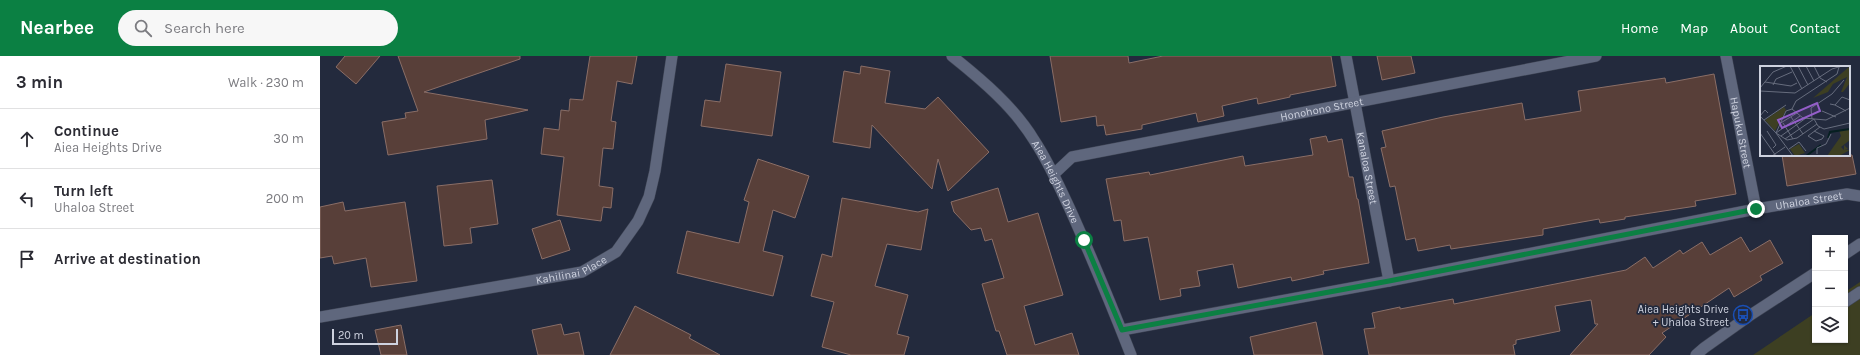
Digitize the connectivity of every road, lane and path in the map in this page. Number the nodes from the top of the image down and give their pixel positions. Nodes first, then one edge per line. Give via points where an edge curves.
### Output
1 (672, 56) edge
2 (952, 56) edge
3 (1346, 56) edge
4 (1596, 56) edge
5 (1726, 56) edge
6 (1354, 104) junction
7 (1054, 174) junction
8 (1860, 196) edge
9 (1756, 209) junction
10 (1860, 244) edge
11 (1848, 252) edge
12 (1812, 275) edge
13 (1389, 281) junction
14 (1860, 292) edge
15 (1848, 300) edge
16 (320, 317) edge
17 (1122, 330) junction
18 (1131, 355) edge
19 (1696, 355) edge

1 - 16 street, Kahilinai Place via 649,197 638,221 616,252 582,272
2 - 7 street, Aiea Heights Drive via 982,80 1011,110 1034,139
3 - 6 street, Kanaloa Street
4 - 6 street, Honohono Street
5 - 9 street, Hapuku Street
6 - 7 street, Honohono Street via 1072,157
6 - 13 street, Kanaloa Street
7 - 17 street, Aiea Heights Drive
8 - 9 street, Uhaloa Street via 1847,194
9 - 13 street, Uhaloa Street
10 - 11 street
12 - 19 street
13 - 17 street, Uhaloa Street
14 - 15 street
17 - 18 street, Aiea Heights Drive

